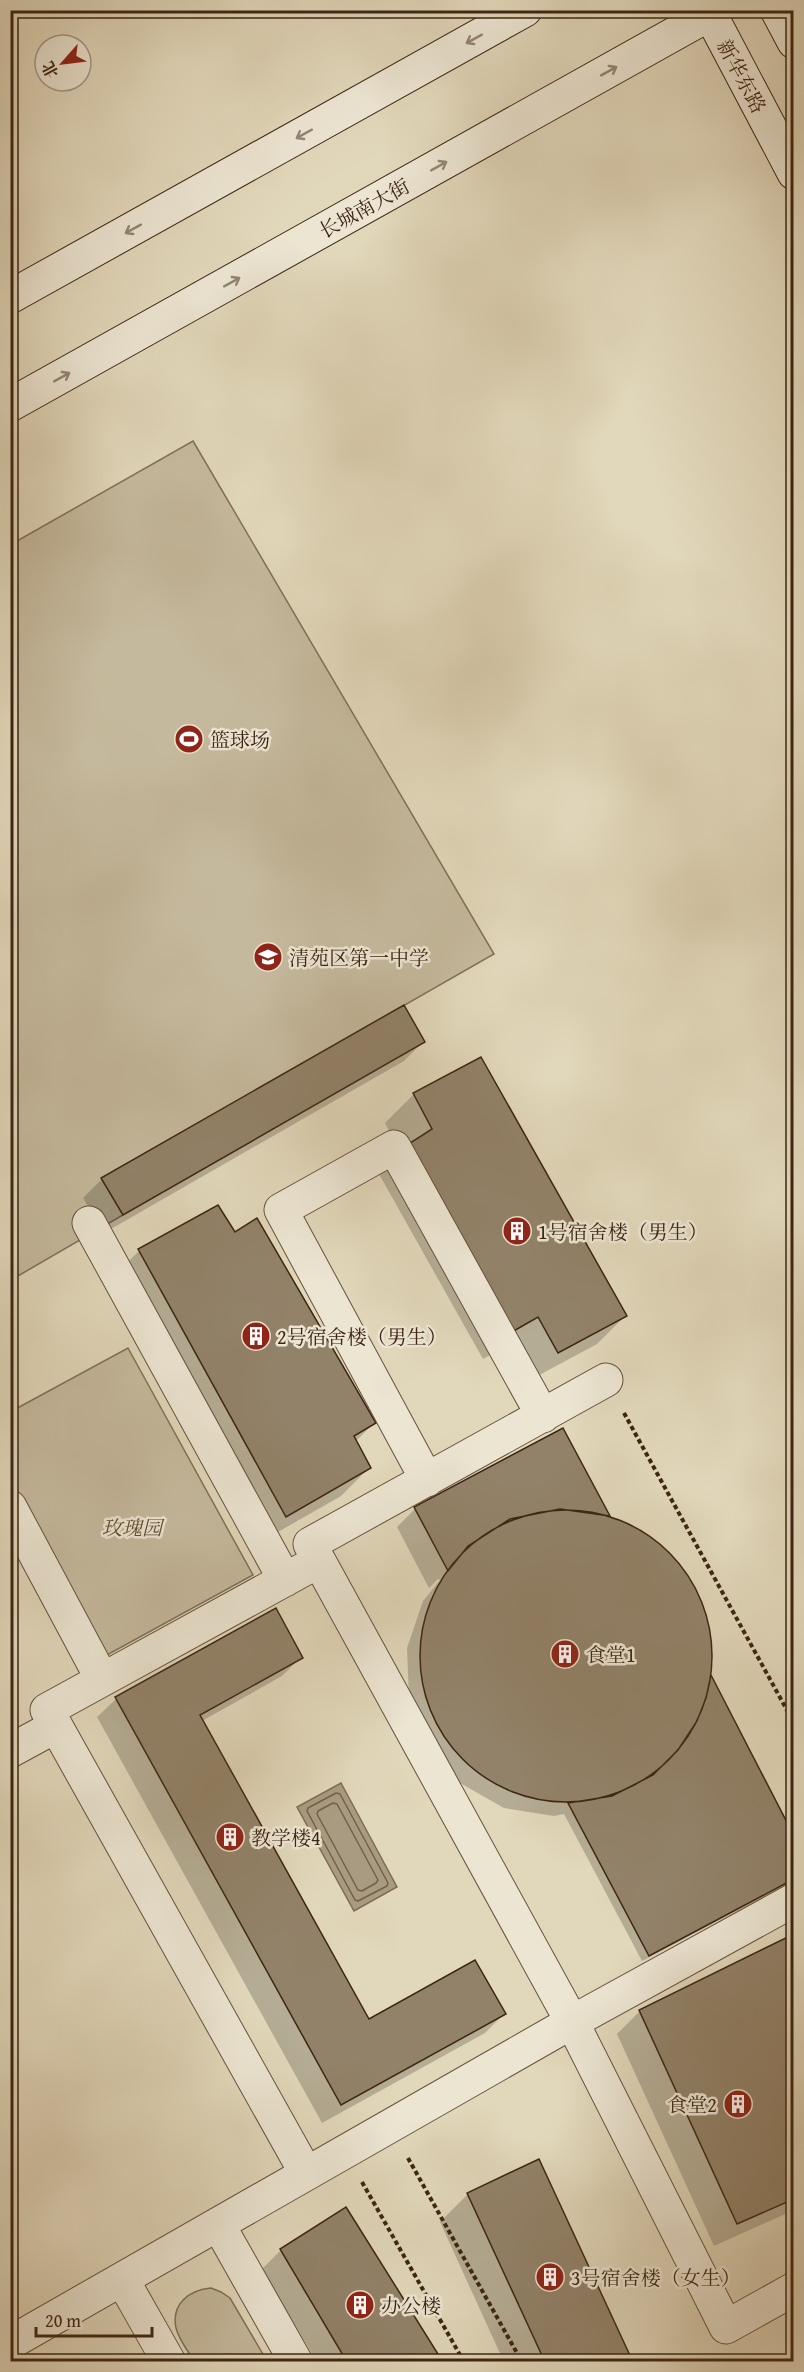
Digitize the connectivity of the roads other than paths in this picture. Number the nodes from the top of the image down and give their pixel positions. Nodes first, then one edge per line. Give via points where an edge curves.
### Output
1 (525, 10) edge
2 (777, 10) edge
3 (711, 12) edge
4 (794, 42) edge
5 (794, 173) edge
6 (10, 297) edge
7 (10, 405) edge
8 (89, 1222) dead end
9 (606, 1380) road end
10 (543, 1416) junction
11 (427, 1480) junction
12 (10, 1507) edge
13 (319, 1561) junction
14 (285, 1580) junction
15 (102, 1679) junction
16 (56, 1726) junction
17 (10, 1751) edge
18 (794, 1900) edge
19 (572, 2022) junction
20 (306, 2173) junction
21 (218, 2224) junction
22 (122, 2279) junction
23 (792, 2293) edge
24 (10, 2343) edge
25 (169, 2361) edge
26 (296, 2361) edge

1 -> 6 street
2 - 4 street
3 - 5 street, 新华东路
7 -> 3 street, 长城南大街
8 - 14 street
9 - 10 street
10 - 11 street
10 - 11 street via 394,1147 281,1210
11 - 13 street via 310,1544
12 - 15 street
13 - 14 street
13 - 19 street
14 - 15 street
15 - 16 street via 47,1710
16 - 17 street
16 - 20 street
18 - 19 street
19 - 20 street
19 - 23 street via 726,2327
20 - 21 street
21 - 22 street
21 - 26 street
22 - 24 street
22 - 25 street

